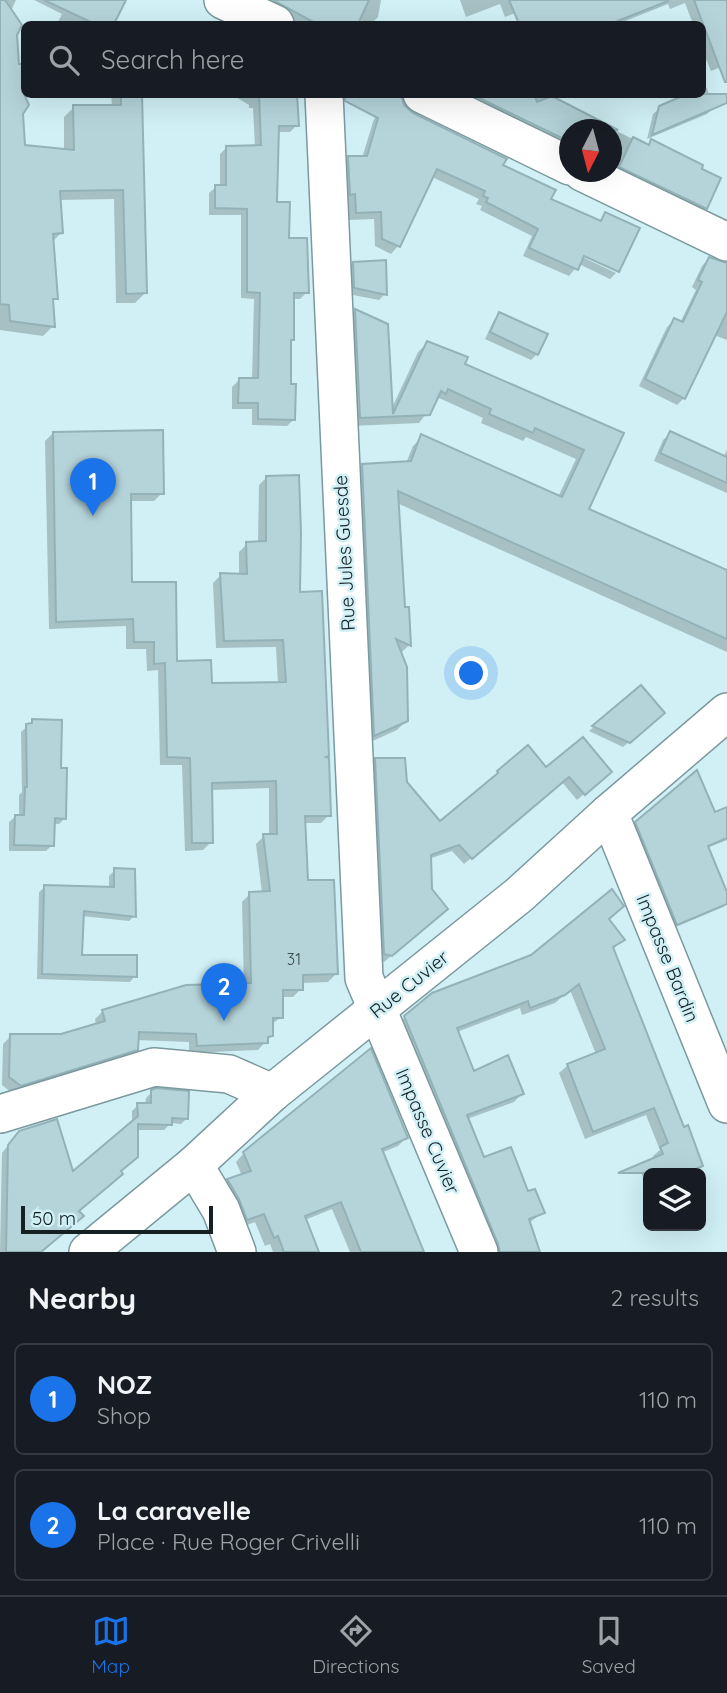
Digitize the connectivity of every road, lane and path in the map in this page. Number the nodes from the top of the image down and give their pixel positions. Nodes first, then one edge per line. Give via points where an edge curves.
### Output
1 (223, 0) edge
2 (268, 21) edge
3 (324, 98) edge
4 (430, 98) edge
5 (559, 161) edge
6 (603, 182) edge
7 (727, 242) edge
8 (727, 712) edge
9 (609, 813) junction
10 (377, 1009) junction
11 (272, 1093) junction
12 (727, 1104) edge
13 (0, 1114) edge
14 (194, 1165) junction
15 (88, 1252) edge
16 (237, 1252) edge
17 (479, 1252) edge

1 - 2 street
3 - 10 street, Rue Jules Guesde via 364,978
4 - 5 street
6 - 7 street
8 - 9 street, Rue Cuvier
9 - 10 street, Rue Cuvier via 519,895
9 - 12 street, Impasse Bardin
10 - 11 street, Rue Cuvier
10 - 17 street, Impasse Cuvier
11 - 13 street via 229,1074 154,1067
11 - 14 street, Rue Cuvier
14 - 15 street, Rue Cuvier
14 - 16 street via 221,1210

